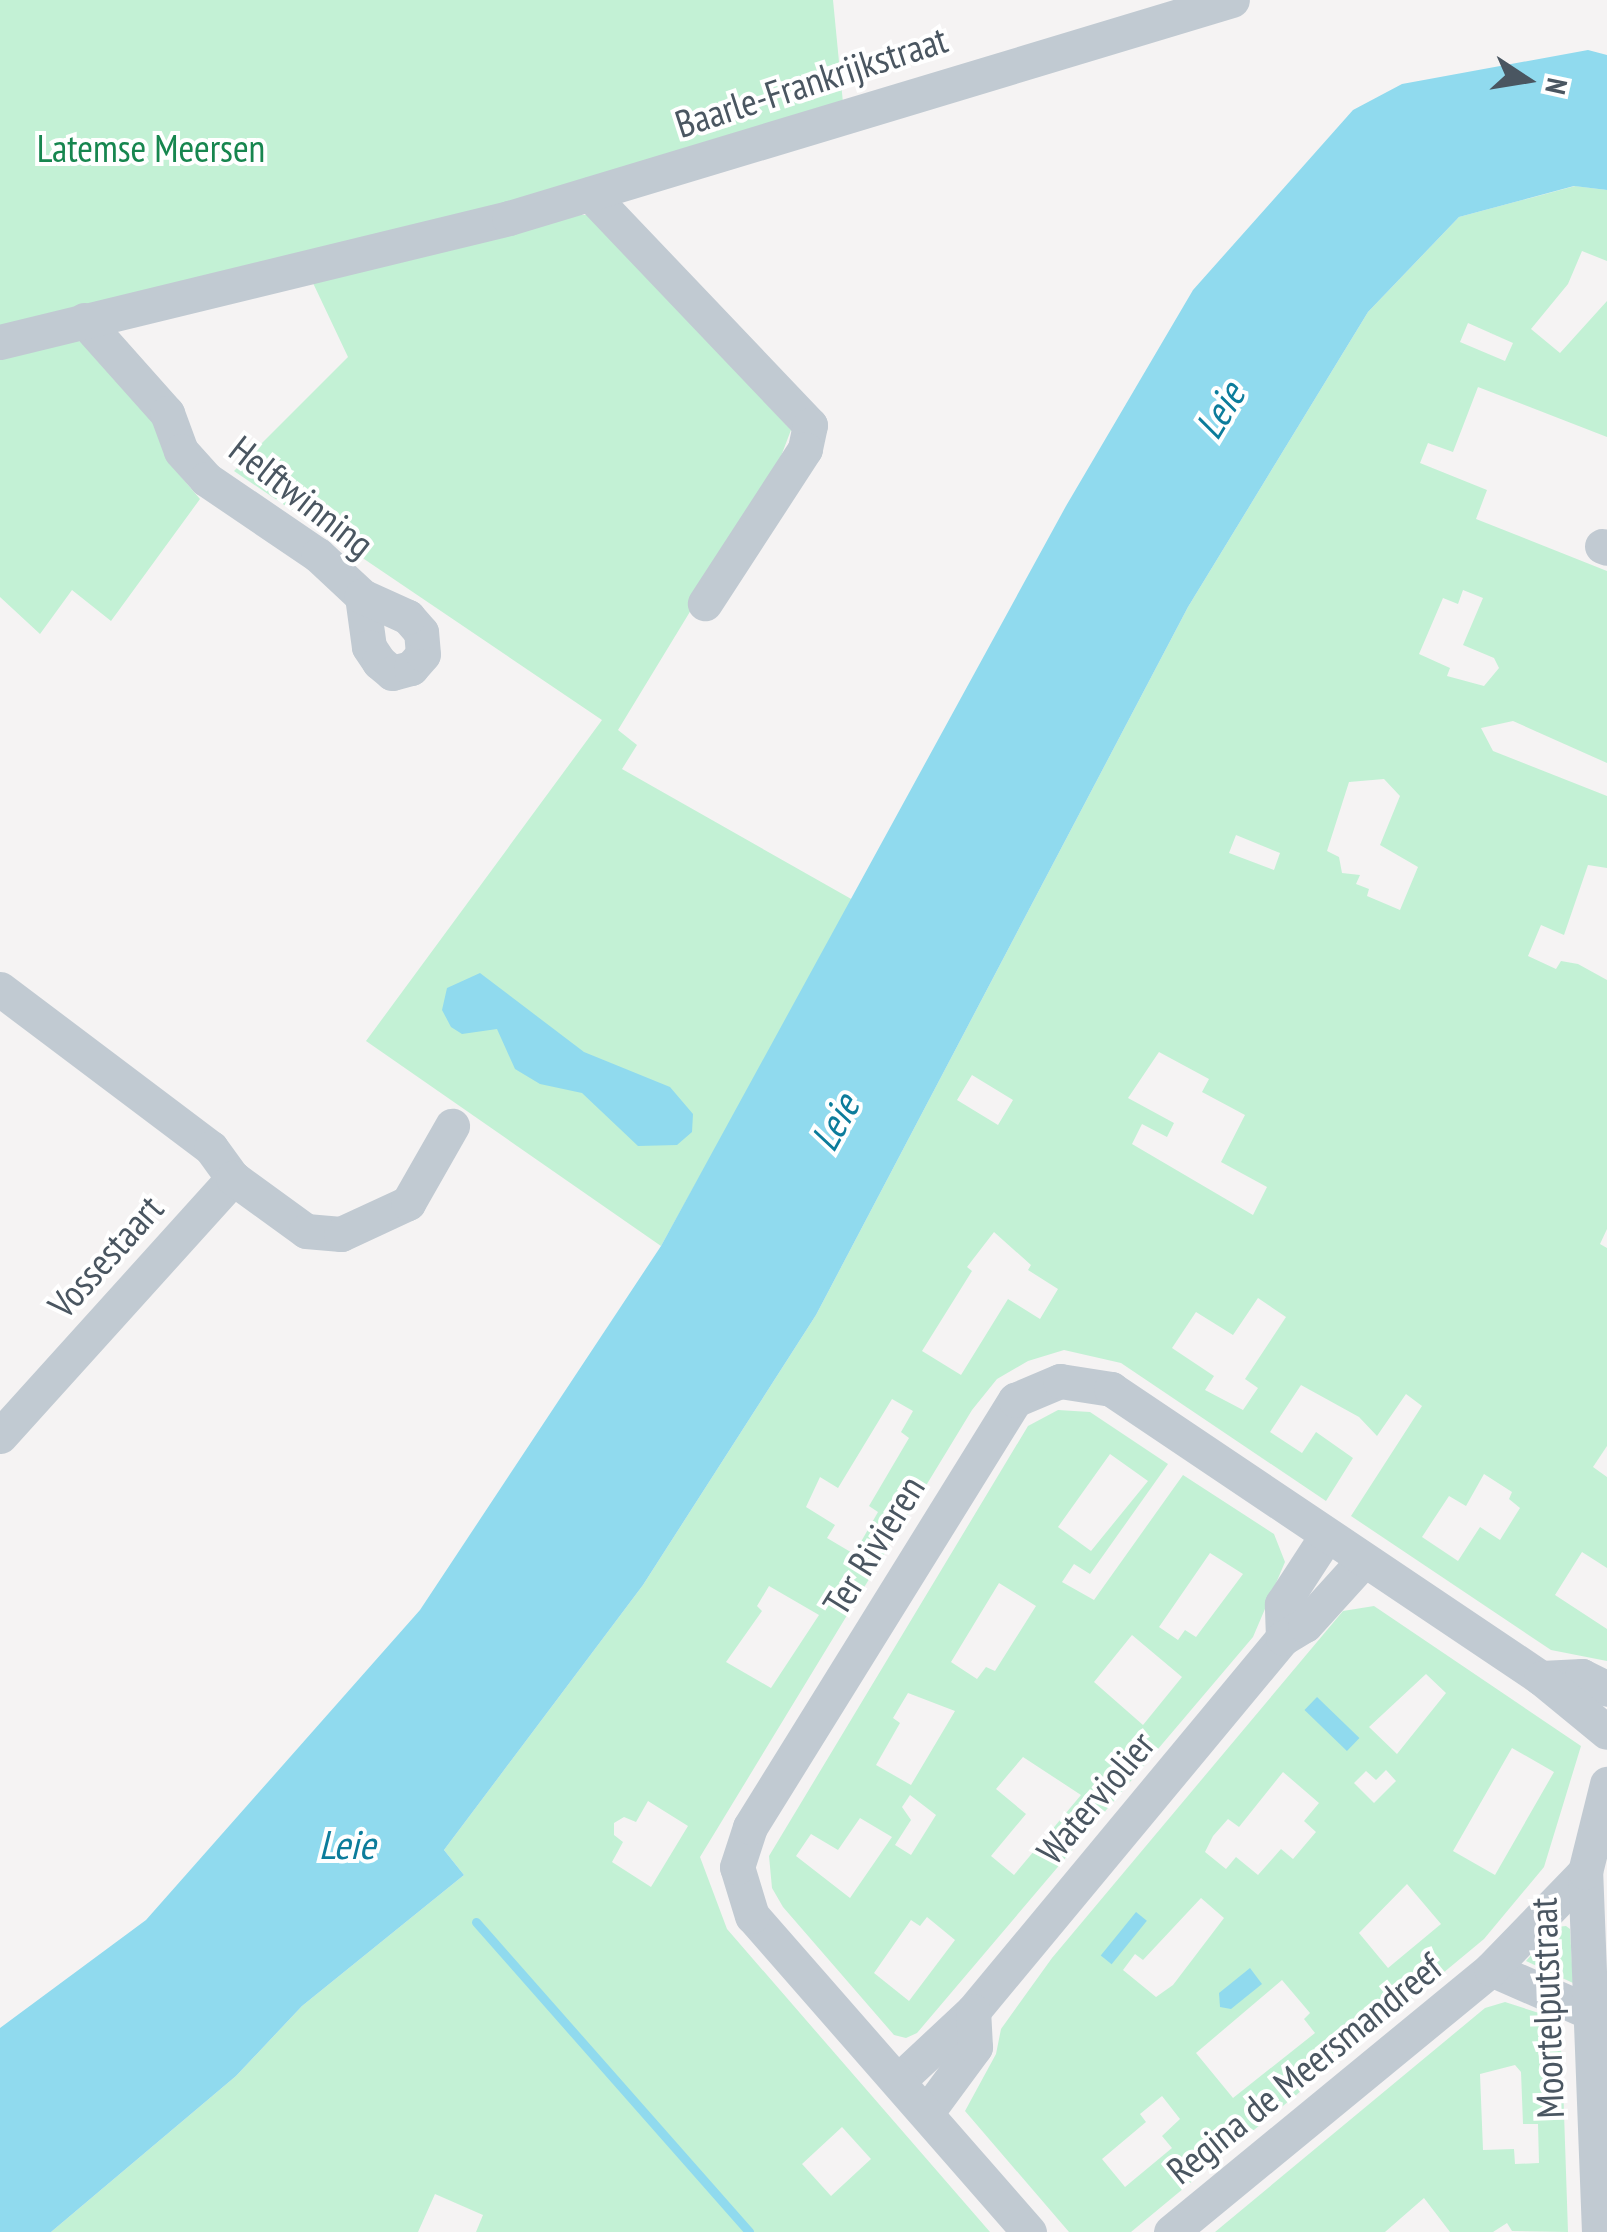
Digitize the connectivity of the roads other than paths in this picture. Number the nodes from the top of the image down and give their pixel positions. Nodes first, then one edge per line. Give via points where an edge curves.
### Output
1 (1232, 0) edge
2 (590, 194) junction
3 (84, 320) junction
4 (0, 342) edge
5 (362, 596) dead end
6 (704, 603) dead end
7 (0, 989) edge
8 (452, 1126) dead end
9 (233, 1178) junction
10 (0, 1436) edge
11 (1328, 1535) junction
12 (1363, 1561) junction
13 (1282, 1638) junction
14 (1541, 1678) junction
15 (1607, 1689) edge
16 (1607, 1732) edge
17 (1607, 1784) edge
18 (1585, 1872) junction
19 (1490, 1969) junction
20 (1585, 2010) junction
21 (973, 2011) junction
22 (900, 2080) junction
23 (927, 2112) junction
24 (1602, 2194) edge
25 (1607, 2230) edge
26 (1029, 2232) edge
27 (1171, 2232) edge
28 (1598, 2232) edge

1 - 2 street, Baarle-Frankrijkstraat
2 - 3 street, Baarle-Frankrijkstraat via 363,256
2 - 6 street via 810,425 805,449
3 - 4 street, Baarle-Frankrijkstraat
3 - 5 street, Helftwinning via 167,413 181,451 206,479 318,555
7 - 9 street via 211,1148
8 - 9 street via 408,1203 341,1234 306,1230
9 - 10 street, Vossestaart
11 - 12 street, Ter Rivieren
11 - 13 street, Waterviolier via 1282,1604
11 - 22 street, Ter Rivieren via 1097,1383 1043,1385 1003,1414 750,1827 737,1866 752,1916
12 - 13 street, Waterviolier via 1305,1624
12 - 14 street, Ter Rivieren
13 - 21 street, Waterviolier
14 - 15 street via 1582,1676
14 - 16 street, Ter Rivieren
17 - 18 street, Moortelputstraat
18 - 19 street, Regina de Meersmandreef
18 - 20 street, Moortelputstraat
19 - 20 street, Regina de Meersmandreef
19 - 27 street, Regina de Meersmandreef
20 - 24 street, Moortelputstraat
21 - 22 street, Waterviolier
21 - 23 street via 975,2047
22 - 23 street, Ter Rivieren
23 - 26 street, Ter Rivieren
24 - 28 street, Moortelputstraat
25 - 28 street

